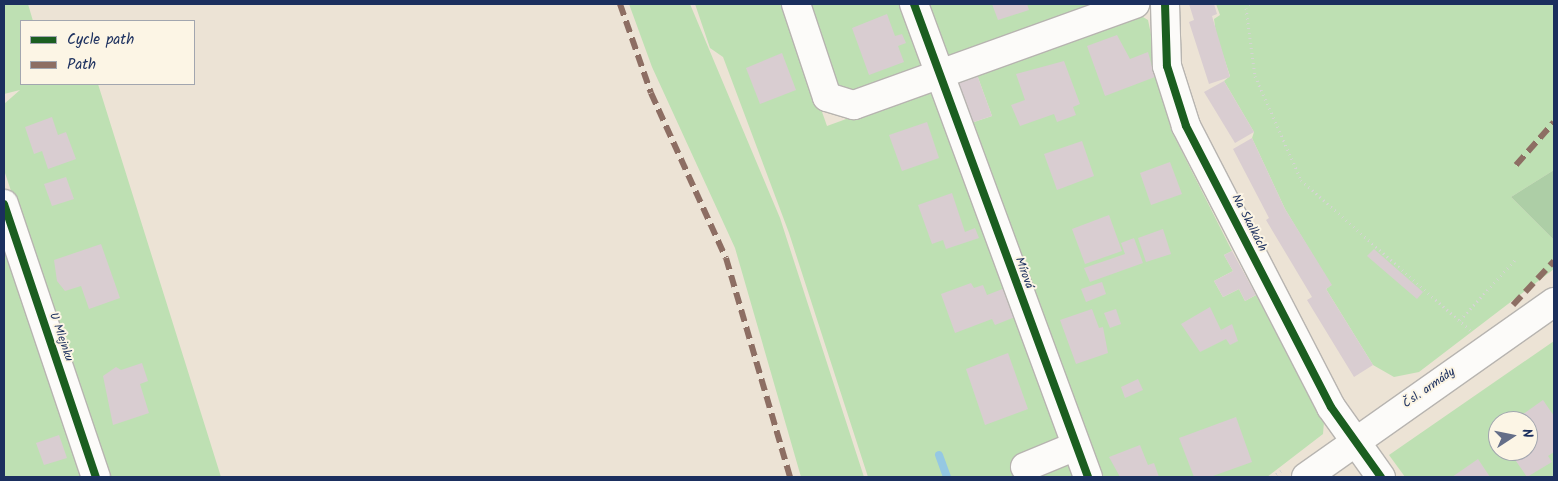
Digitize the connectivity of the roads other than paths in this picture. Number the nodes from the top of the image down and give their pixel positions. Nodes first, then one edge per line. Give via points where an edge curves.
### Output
1 (796, 4) edge
2 (914, 4) edge
3 (1135, 4) edge
4 (1165, 4) edge
5 (940, 76) junction
6 (4, 204) edge
7 (1554, 302) edge
8 (1354, 440) junction
9 (1076, 446) junction
10 (1025, 468) dead end
11 (96, 477) edge
12 (1088, 477) edge
13 (1306, 477) edge
14 (1382, 477) edge

1 - 5 street via 827,97 854,105
2 - 5 street, Mírová
3 - 5 street
4 - 8 street, Na Skalkách via 1167,66 1186,126 1326,398
5 - 9 street, Mírová
6 - 11 street, U Mlejnku
7 - 8 street, Čsl. armády
8 - 13 street, Čsl. armády
8 - 14 street, Na Skalkách
9 - 10 street
9 - 12 street, Mírová

